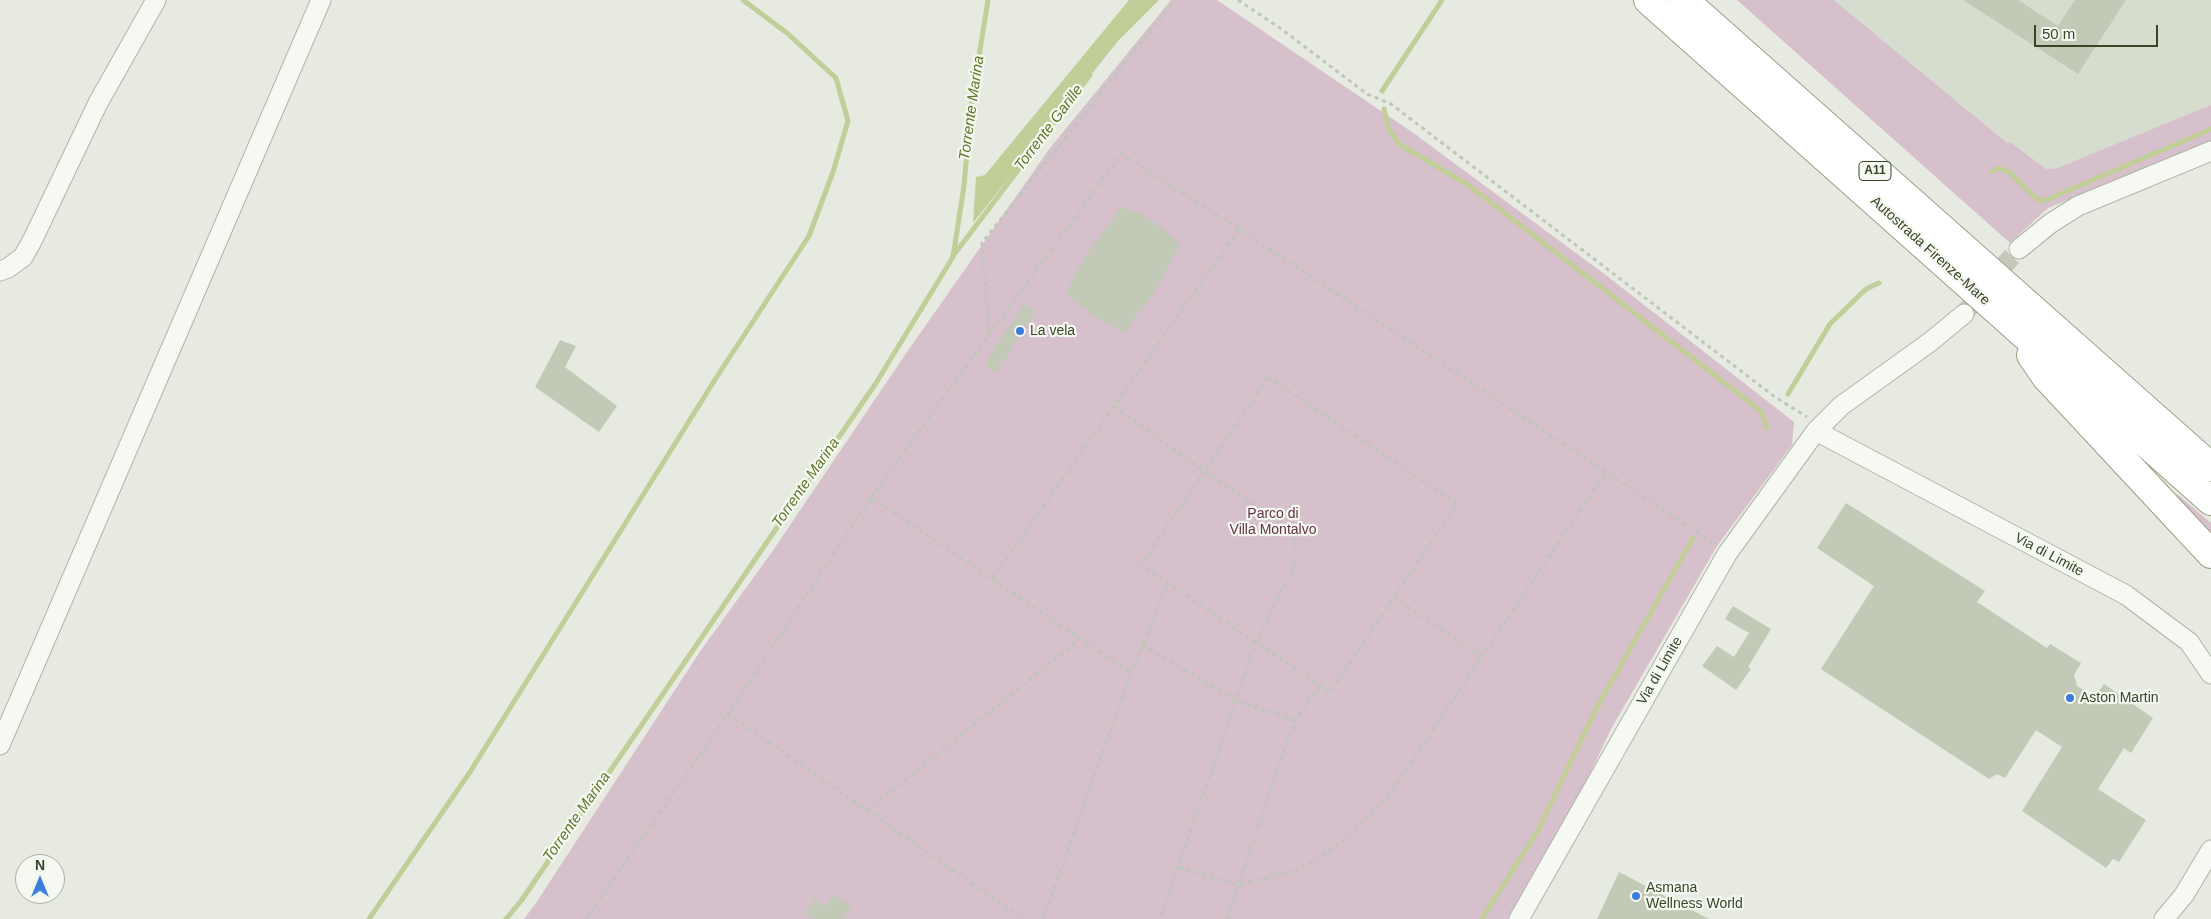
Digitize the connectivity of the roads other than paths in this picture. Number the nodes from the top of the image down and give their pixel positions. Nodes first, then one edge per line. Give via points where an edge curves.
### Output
1 (156, 0) edge
2 (321, 0) edge
3 (1648, 0) edge
4 (1684, 0) edge
5 (2211, 151) edge
6 (2019, 250) tunnel mouth
7 (0, 271) edge
8 (1964, 314) tunnel mouth
9 (2007, 319) junction
10 (1816, 432) junction
11 (2211, 467) edge
12 (2211, 501) edge
13 (2211, 554) edge
14 (2211, 674) edge
15 (0, 745) edge
16 (2211, 850) edge
17 (1519, 919) edge
18 (2164, 919) edge

1 - 7 street via 98,103 23,257
2 - 15 street
3 - 9 highway, Autostrada Firenze-Mare / A11
4 - 11 highway, Autostrada Firenze-Mare / A11
5 - 6 street via 2078,206
8 - 10 street, Via di Limite via 1841,406
9 - 12 highway, Autostrada Firenze-Mare / A11
9 - 13 highway via 2046,378
10 - 14 street, Via di Limite via 2126,595 2189,642
10 - 17 street, Via di Limite via 1727,554
16 - 18 street via 2184,895

